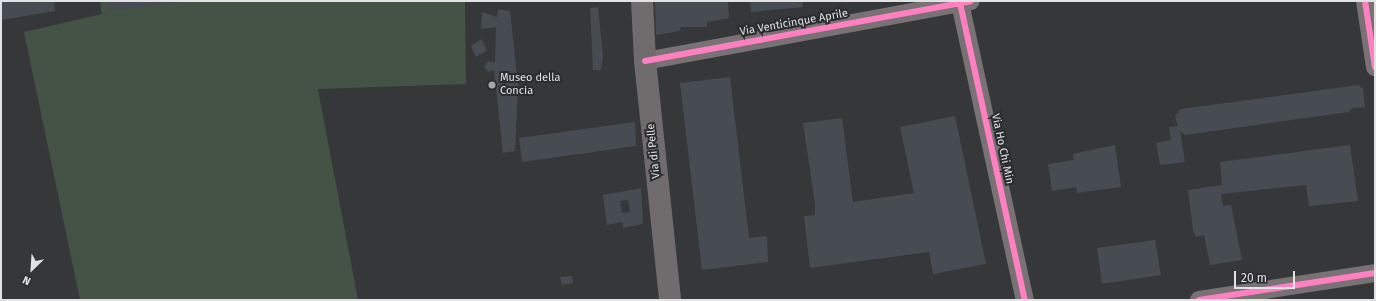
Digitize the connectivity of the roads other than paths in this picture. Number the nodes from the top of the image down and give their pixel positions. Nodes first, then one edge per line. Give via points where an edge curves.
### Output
1 (642, 1) edge
2 (1365, 1) edge
3 (966, 2) edge
4 (902, 7) edge
5 (644, 61) junction
6 (1375, 67) edge
7 (1375, 273) edge
8 (670, 300) edge
9 (1024, 300) edge
10 (1199, 300) edge

1 - 5 main road, Via di Pelle
2 - 6 street
3 - 4 street, Via Venticinque Aprile
3 - 9 street, Via Ho Chi Min
4 - 5 street, Via Venticinque Aprile
5 - 8 main road, Via di Pelle
7 - 10 street

